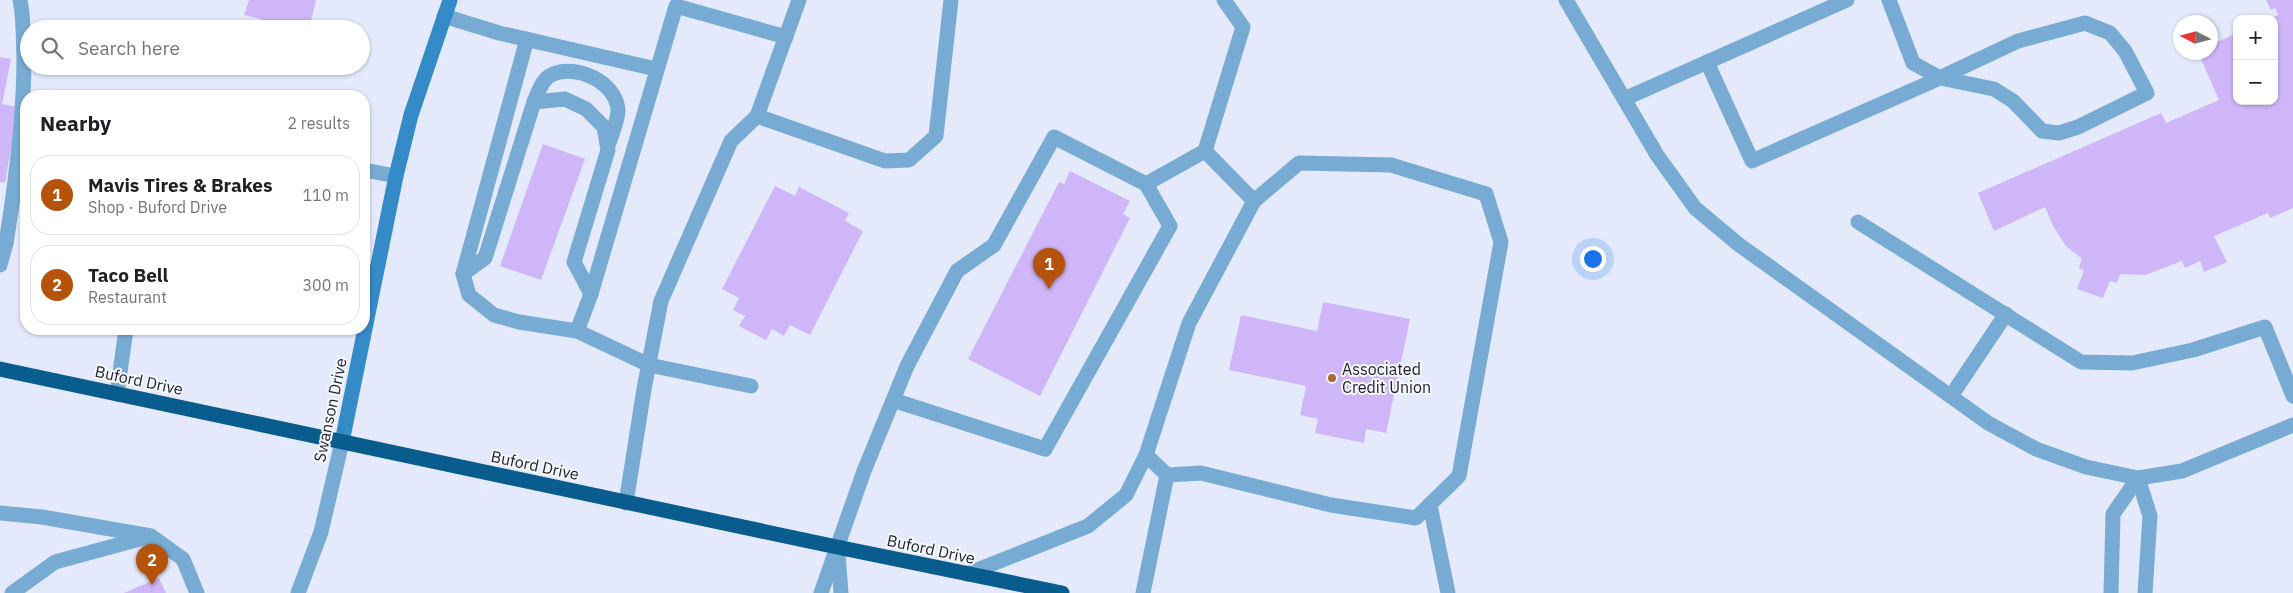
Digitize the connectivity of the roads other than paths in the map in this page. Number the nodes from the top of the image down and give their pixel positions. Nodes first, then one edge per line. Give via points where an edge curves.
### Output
1 (20, 0) edge
2 (450, 0) edge
3 (799, 0) edge
4 (951, 0) edge
5 (1224, 0) edge
6 (1566, 0) edge
7 (1847, 0) edge
8 (1889, 0) edge
9 (444, 16) junction
10 (23, 20) edge
11 (786, 37) junction
12 (527, 39) junction
13 (1707, 62) junction
14 (656, 69) junction
15 (24, 75) edge
16 (1940, 78) junction
17 (24, 90) edge
18 (1624, 99) junction
19 (534, 102) junction
20 (757, 116) junction
21 (20, 141) edge
22 (608, 150) junction
23 (1205, 151) junction
24 (370, 171) edge
25 (396, 176) junction
26 (1146, 184) junction
27 (1254, 201) junction
28 (1858, 222) dead end
29 (3, 242) edge
30 (0, 265) edge
31 (463, 274) junction
32 (591, 294) junction
33 (370, 304) edge
34 (2006, 314) junction
35 (577, 330) junction
36 (125, 335) edge
37 (364, 335) edge
38 (649, 365) junction
39 (0, 369) edge
40 (751, 386) dead end
41 (117, 394) junction
42 (1951, 396) junction
43 (2293, 396) edge
44 (893, 400) junction
45 (2293, 425) edge
46 (342, 442) junction
47 (1146, 455) junction
48 (1167, 475) junction
49 (2138, 478) junction
50 (626, 503) junction
51 (1430, 505) junction
52 (0, 513) edge
53 (150, 536) junction
54 (838, 548) junction
55 (967, 574) junction
56 (12, 593) edge
57 (197, 593) edge
58 (298, 593) edge
59 (821, 593) edge
60 (841, 593) edge
61 (1062, 593) edge
62 (1143, 593) edge
63 (1448, 593) edge
64 (2111, 593) edge
65 (2145, 593) edge

1 - 10 street
2 - 9 street, Swanson Drive
3 - 11 street
4 - 20 street via 936,136 908,160 885,161
5 - 23 street via 1243,27
6 - 18 street
7 - 13 street
8 - 16 street via 1912,63
9 - 12 street
9 - 25 street, Swanson Drive via 411,115
11 - 14 street via 676,6
11 - 20 street
12 - 14 street
12 - 31 street
13 - 16 street via 1752,161
13 - 18 street
14 - 32 street
15 - 17 street
16 - 16 street via 2018,41 2085,23 2110,33 2125,51 2147,93 2059,133 2042,131 2013,101 1994,89
18 - 42 street via 1657,155 1695,208 1738,244
19 - 22 street via 565,99 586,109 604,127
19 - 22 street via 542,84 551,74 570,70 594,78 613,93 618,111
19 - 31 street via 486,258
20 - 38 street via 731,141 715,174 661,301
21 - 29 street
22 - 32 street via 574,262
23 - 26 street
23 - 27 street
24 - 25 street
25 - 33 street, Swanson Drive
26 - 44 street via 1054,138 994,245 957,271 907,366
26 - 44 street via 1170,226 1044,448
27 - 47 street via 1189,323
27 - 51 street via 1299,163 1391,165 1486,194 1501,242 1481,358 1459,476
28 - 34 street
29 - 30 street
31 - 35 street via 469,295 494,315
32 - 35 street
34 - 42 street
34 - 43 street via 2081,362 2132,363 2193,350 2265,327
35 - 38 street
36 - 41 street
37 - 46 street, Swanson Drive
38 - 40 street
38 - 50 street
39 - 41 highway, Buford Drive
41 - 46 highway, Buford Drive
42 - 49 street via 1988,423 2036,448 2086,467
44 - 54 street
45 - 49 street via 2182,471
46 - 50 highway, Buford Drive
46 - 58 street, Swanson Drive via 321,532
47 - 48 street
47 - 55 street via 1126,495 1088,526
48 - 51 street via 1201,473 1331,505 1416,518
48 - 62 street
49 - 64 street via 2112,514
49 - 65 street via 2150,516
50 - 54 highway, Buford Drive
51 - 63 street
52 - 53 street
53 - 56 street via 55,562
53 - 57 street via 183,560
54 - 55 highway, Buford Drive
54 - 59 street
54 - 60 street
55 - 61 highway, Buford Drive

